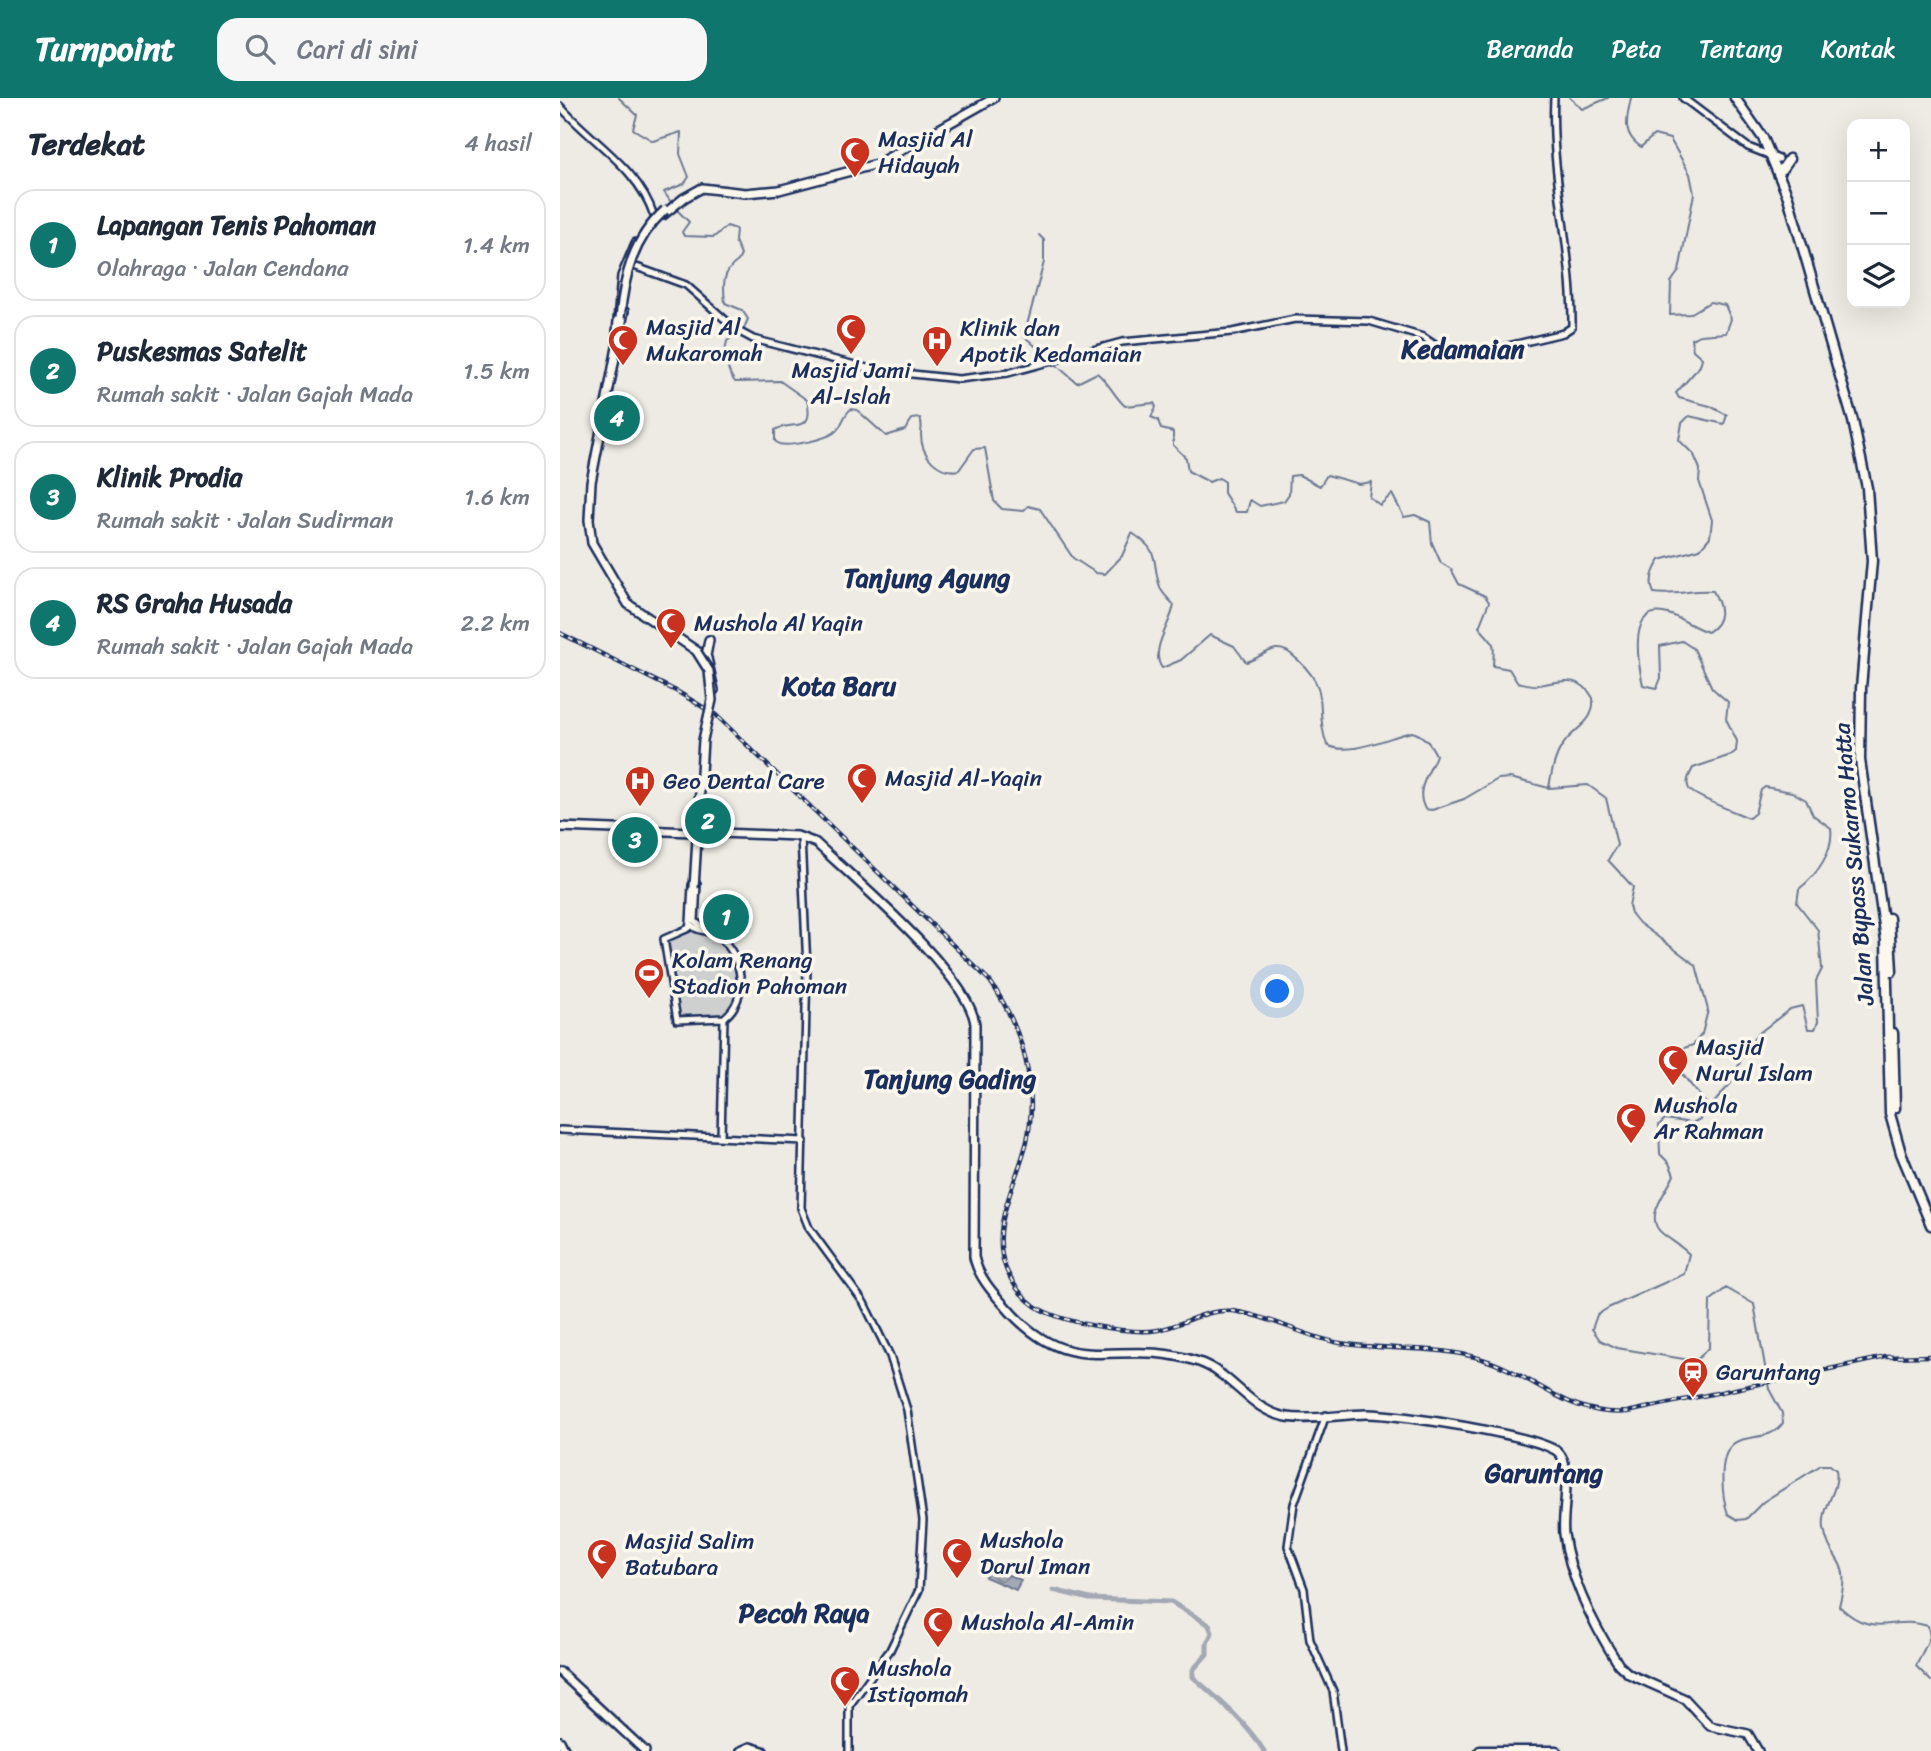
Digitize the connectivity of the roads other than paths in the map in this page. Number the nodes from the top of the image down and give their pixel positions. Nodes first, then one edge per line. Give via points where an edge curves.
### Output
1 (986, 98) edge
2 (994, 98) edge
3 (1554, 98) edge
4 (1683, 98) edge
5 (1737, 98) edge
6 (560, 106) edge
7 (964, 114) junction
8 (1776, 158) junction
9 (1789, 159) dead end
10 (1782, 169) junction
11 (669, 206) junction
12 (654, 216) junction
13 (640, 243) junction
14 (629, 263) junction
15 (620, 322) junction
16 (1828, 327) junction
17 (709, 640) dead end
18 (695, 651) junction
19 (706, 661) junction
20 (560, 827) edge
21 (679, 832) junction
22 (697, 832) junction
23 (713, 833) junction
24 (801, 837) junction
25 (816, 843) junction
26 (697, 846) junction
27 (804, 852) junction
28 (694, 892) junction
29 (690, 923) junction
30 (707, 931) junction
31 (726, 1016) junction
32 (1891, 1053) junction
33 (560, 1130) edge
34 (721, 1138) junction
35 (804, 1141) junction
36 (1931, 1213) edge
37 (1931, 1225) edge
38 (1326, 1416) junction
39 (560, 1672) edge
40 (560, 1741) edge
41 (1535, 1750) edge
42 (565, 1751) edge
43 (645, 1751) edge
44 (741, 1751) edge
45 (763, 1751) edge
46 (849, 1751) edge
47 (1342, 1751) edge
48 (1480, 1751) edge
49 (1556, 1751) edge
50 (1758, 1751) edge

1 - 7 main road
2 - 7 main road
3 - 14 main road via 1572,328 1474,354 1452,353 1410,332 1369,321 1295,319 1232,332 1122,342 999,375 942,377 846,364 744,335 686,285
4 - 8 main road via 1748,147
5 - 8 highway, Jalan Bypass Sukarno Hatta
6 - 12 main road via 605,146 644,194
7 - 11 main road via 868,163 766,188 700,184
8 - 10 highway, Jalan Bypass Sukarno Hatta
8 - 16 highway, Jalan Bypass Sukarno Hatta
9 - 10 highway
10 - 16 highway, Jalan Bypass Sukarno Hatta
11 - 12 main road
11 - 13 main road
11 - 15 main road, bridge via 629,263
12 - 13 main road
13 - 14 main road
14 - 15 main road
15 - 18 main road via 587,510 590,550 624,606
16 - 32 highway, Jalan Bypass Sukarno Hatta via 1858,442 1871,517 1860,760 1883,915
17 - 19 main road
18 - 19 main road
18 - 28 main road, bridge via 709,671 712,703 703,740
19 - 22 main road via 710,704 701,740
20 - 21 main road
21 - 22 main road
21 - 26 main road
22 - 23 main road
22 - 26 main road
23 - 24 main road
23 - 26 main road
24 - 25 main road
24 - 27 main road
25 - 27 main road
25 - 38 main road via 926,950 972,1011 974,1257 981,1276 1013,1316 1037,1338 1073,1353 1143,1352 1195,1361 1216,1370 1271,1413 1298,1418
26 - 28 main road
27 - 35 main road
28 - 29 main road
28 - 30 main road via 695,921
29 - 30 main road via 693,929
29 - 31 main road via 688,929 664,939 677,1020
30 - 31 main road via 725,942 738,965 739,990
31 - 34 main road
32 - 36 highway, Jalan Bypass Sukarno Hatta via 1896,1125
32 - 37 highway, Jalan Bypass Sukarno Hatta via 1891,1124
33 - 34 main road
34 - 35 main road
35 - 46 main road via 804,1219 864,1303 890,1356 908,1410 923,1520 919,1590 890,1650 849,1706
38 - 47 main road via 1294,1504 1288,1546 1304,1589 1312,1645 1331,1683
38 - 50 main road via 1376,1414 1463,1425 1558,1452 1566,1464 1564,1533 1575,1576 1619,1665 1685,1699 1710,1726 1748,1734
39 - 43 main road
40 - 42 main road
41 - 48 highway
41 - 49 highway
44 - 45 main road via 750,1747

